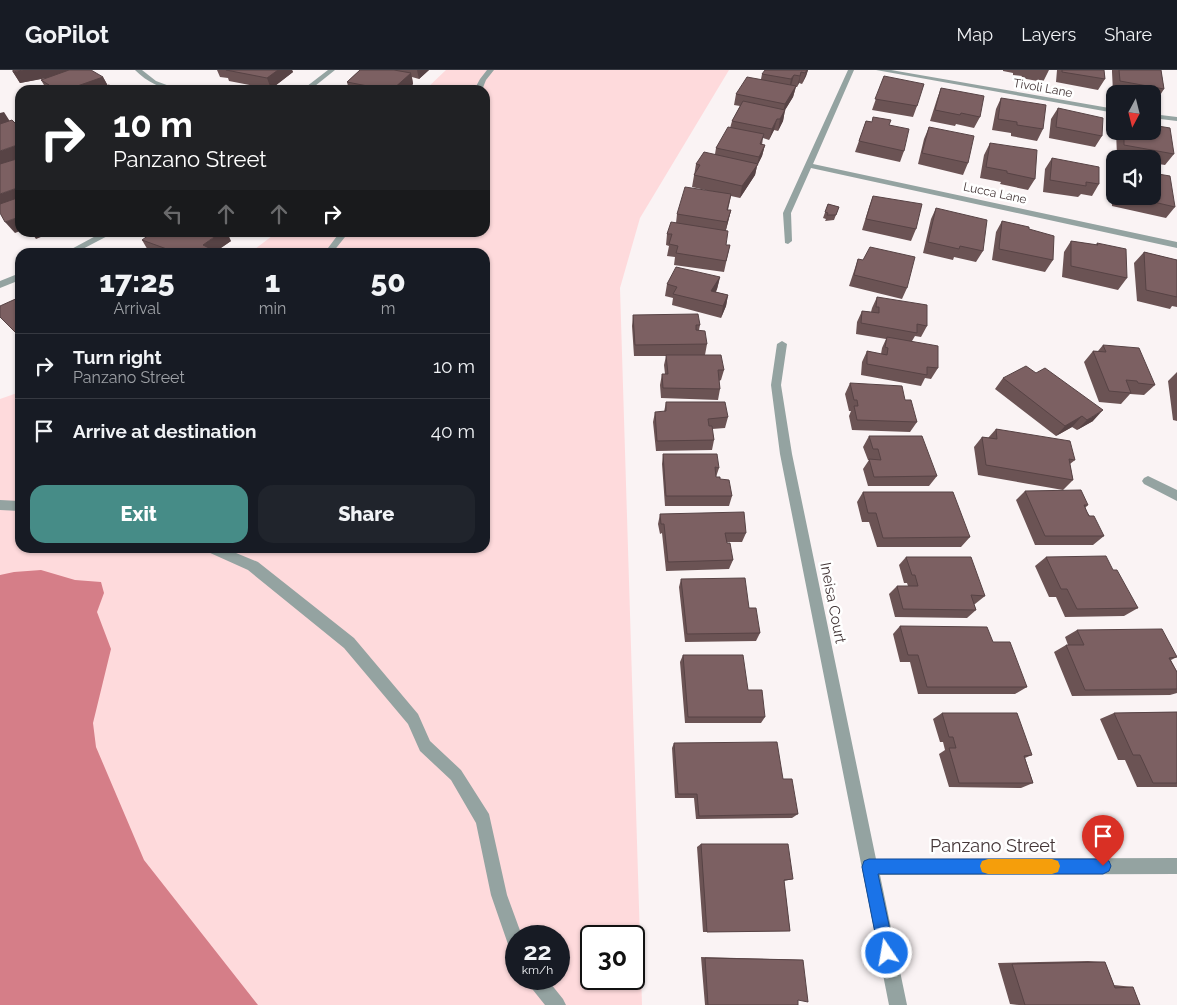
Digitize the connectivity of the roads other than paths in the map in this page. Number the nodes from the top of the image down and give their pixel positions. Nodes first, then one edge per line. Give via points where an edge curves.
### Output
1 (138, 70) edge
2 (332, 70) edge
3 (490, 70) edge
4 (851, 70) edge
5 (880, 70) edge
6 (162, 85) edge
7 (312, 85) edge
8 (480, 85) edge
9 (1106, 109) edge
10 (1161, 117) edge
11 (1177, 119) edge
12 (808, 165) junction
13 (101, 237) edge
14 (341, 237) edge
15 (788, 241) dead end
16 (1177, 245) edge
17 (79, 248) edge
18 (333, 248) edge
19 (15, 278) edge
20 (0, 285) edge
21 (782, 344) dead end
22 (1148, 481) dead end
23 (1177, 496) edge
24 (0, 505) edge
25 (15, 506) edge
26 (223, 553) edge
27 (1177, 866) edge
28 (869, 867) junction
29 (509, 925) edge
30 (544, 990) edge
31 (557, 1005) edge
32 (898, 1005) edge

1 - 6 street
2 - 7 street
3 - 8 street
4 - 12 street
5 - 9 street, Tivoli Lane
10 - 11 street
12 - 15 street via 787,213
12 - 16 street, Lucca Lane
13 - 17 street
14 - 18 street
19 - 20 street
21 - 28 street, Ineisa Court via 776,385 786,454
22 - 23 street
24 - 25 street
26 - 29 street via 253,566 349,643 413,719 425,746 456,775 483,820 499,895
27 - 28 street, Panzano Street
28 - 32 street, Ineisa Court
30 - 31 street

